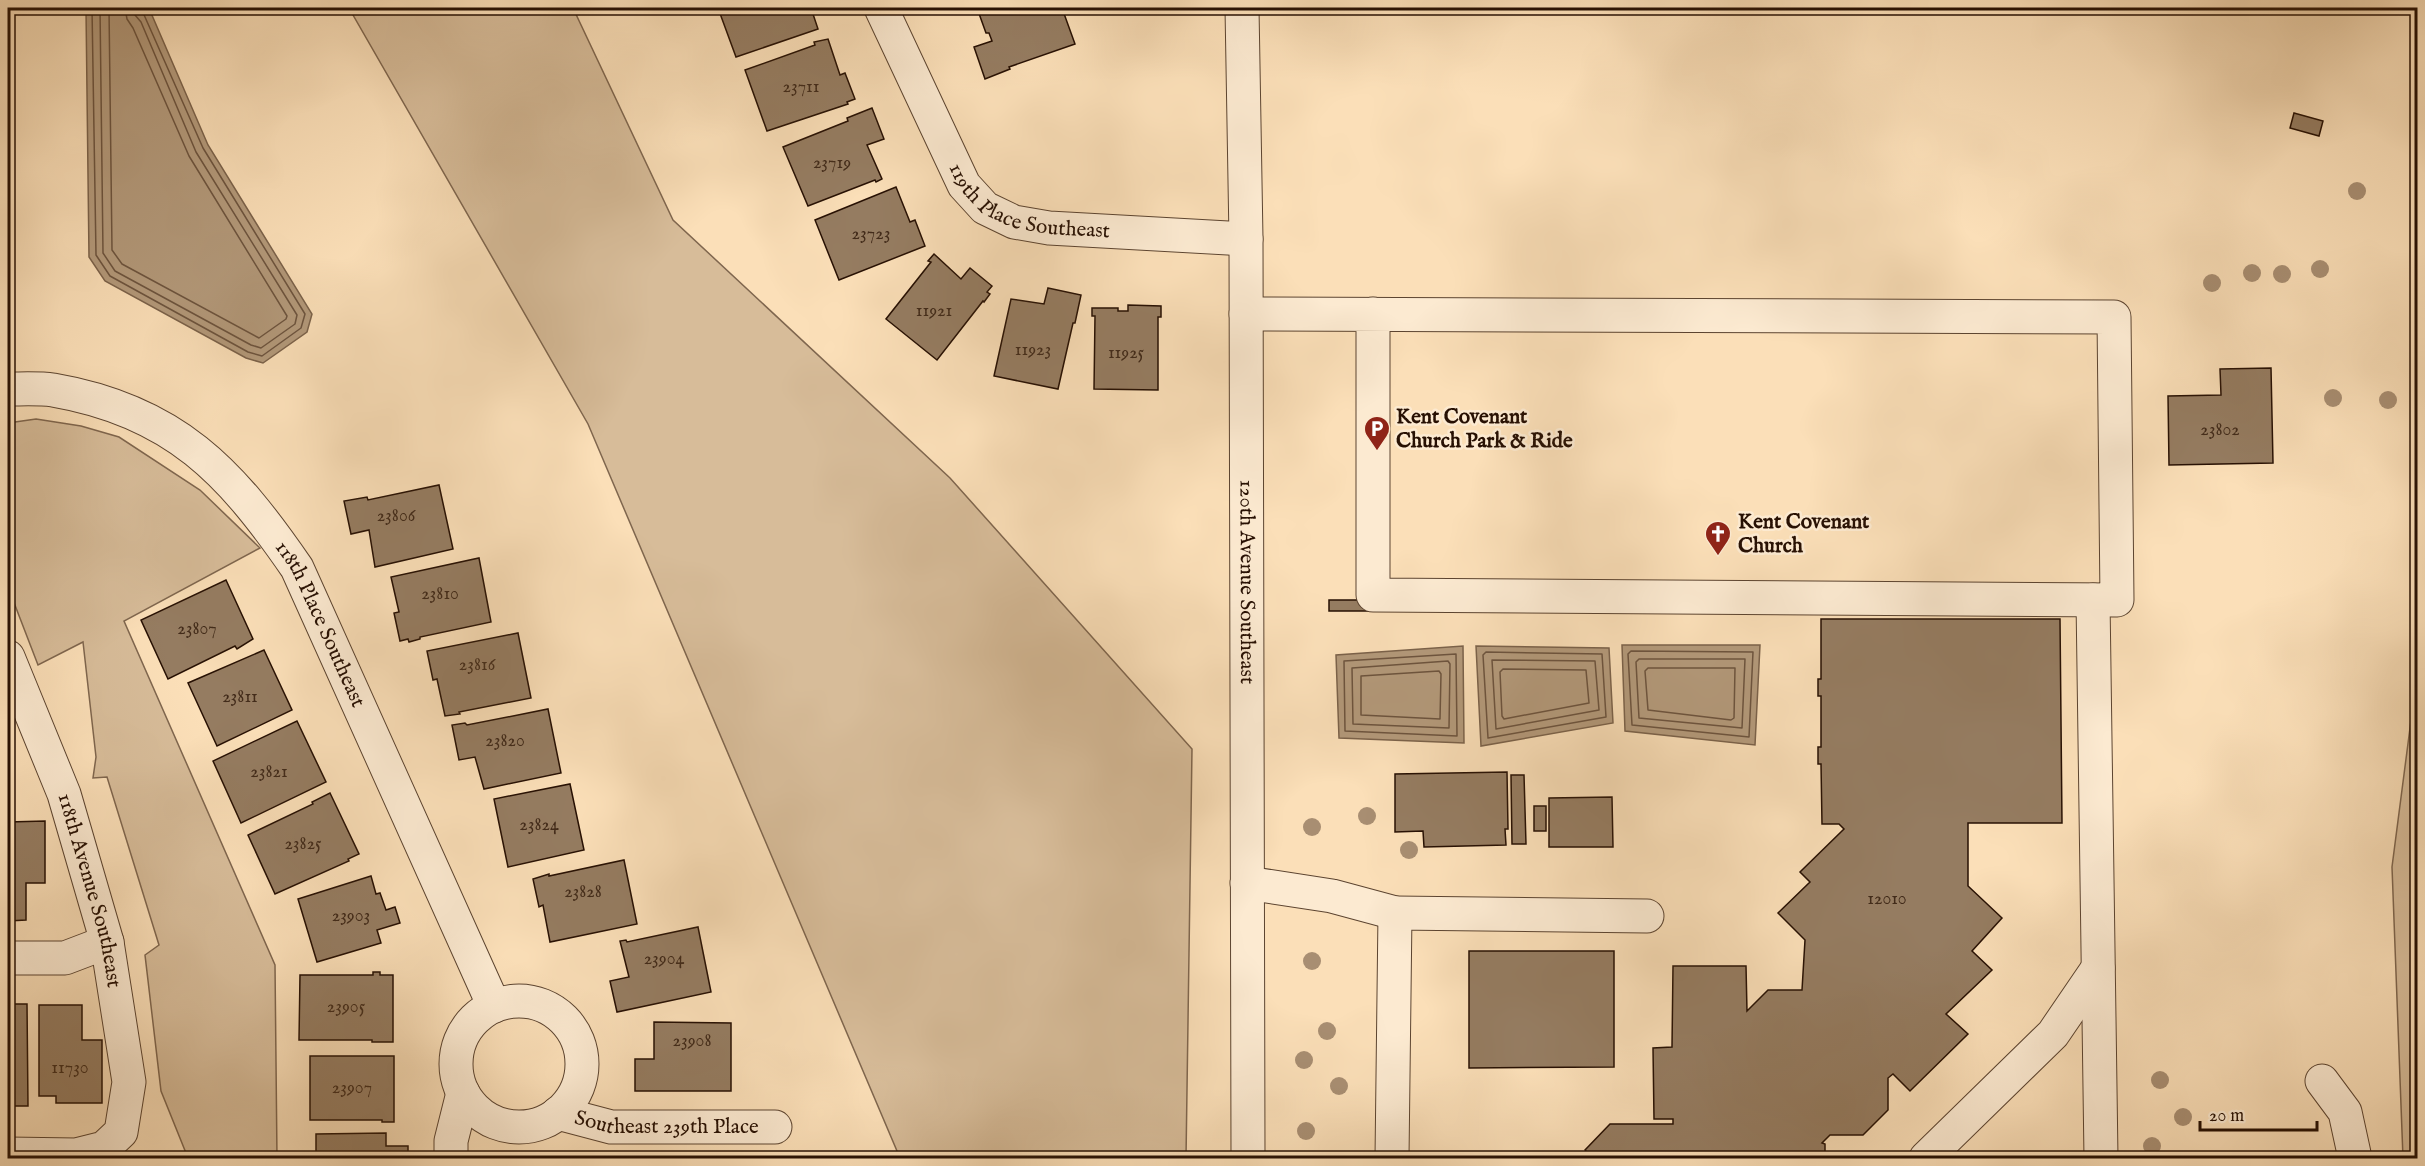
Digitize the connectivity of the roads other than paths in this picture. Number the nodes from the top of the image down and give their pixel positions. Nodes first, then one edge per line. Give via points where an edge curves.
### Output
1 (881, 8) edge
2 (1242, 8) edge
3 (1246, 239) junction
4 (1246, 314) junction
5 (1374, 314) junction
6 (8, 388) edge
7 (2093, 600) junction
8 (8, 657) edge
9 (1247, 884) junction
10 (1395, 913) junction
11 (1647, 916) dead end
12 (106, 942) junction
13 (8, 958) edge
14 (2098, 968) junction
15 (494, 1006) junction
16 (2322, 1081) dead end
17 (463, 1093) junction
18 (558, 1113) junction
19 (775, 1127) dead end
20 (8, 1154) edge
21 (451, 1158) edge
22 (1248, 1158) edge
23 (1392, 1158) edge
24 (1926, 1158) edge
25 (2101, 1158) edge
26 (2355, 1158) edge

1 - 3 street, 119th Place Southeast via 964,185 985,208 1014,222 1049,228
2 - 3 street, 120th Avenue Southeast
3 - 4 street, 120th Avenue Southeast
4 - 5 street
4 - 9 street, 120th Avenue Southeast
5 - 7 street via 1374,595
5 - 7 street via 2114,317 2117,600
6 - 15 street, 118th Place Southeast via 52,390 113,406 158,424 199,452 233,483 267,523 297,568
7 - 14 street
8 - 12 street, 118th Avenue Southeast via 64,794
9 - 10 street via 1332,896
9 - 22 street, 120th Avenue Southeast
10 - 11 street
10 - 23 street
12 - 13 street via 65,958
12 - 20 street, 118th Avenue Southeast via 129,1082 121,1132 104,1148 76,1155
14 - 24 street via 2053,1034
14 - 25 street
15 - 17 street via 476,1017 463,1033 456,1052 456,1073
15 - 18 street via 513,1001 533,1002 552,1010 567,1023 582,1060 572,1098
16 - 26 street via 2345,1112
17 - 18 street via 474,1108 506,1125 542,1122
17 - 21 street via 451,1141
18 - 19 street, Southeast 239th Place via 611,1127

